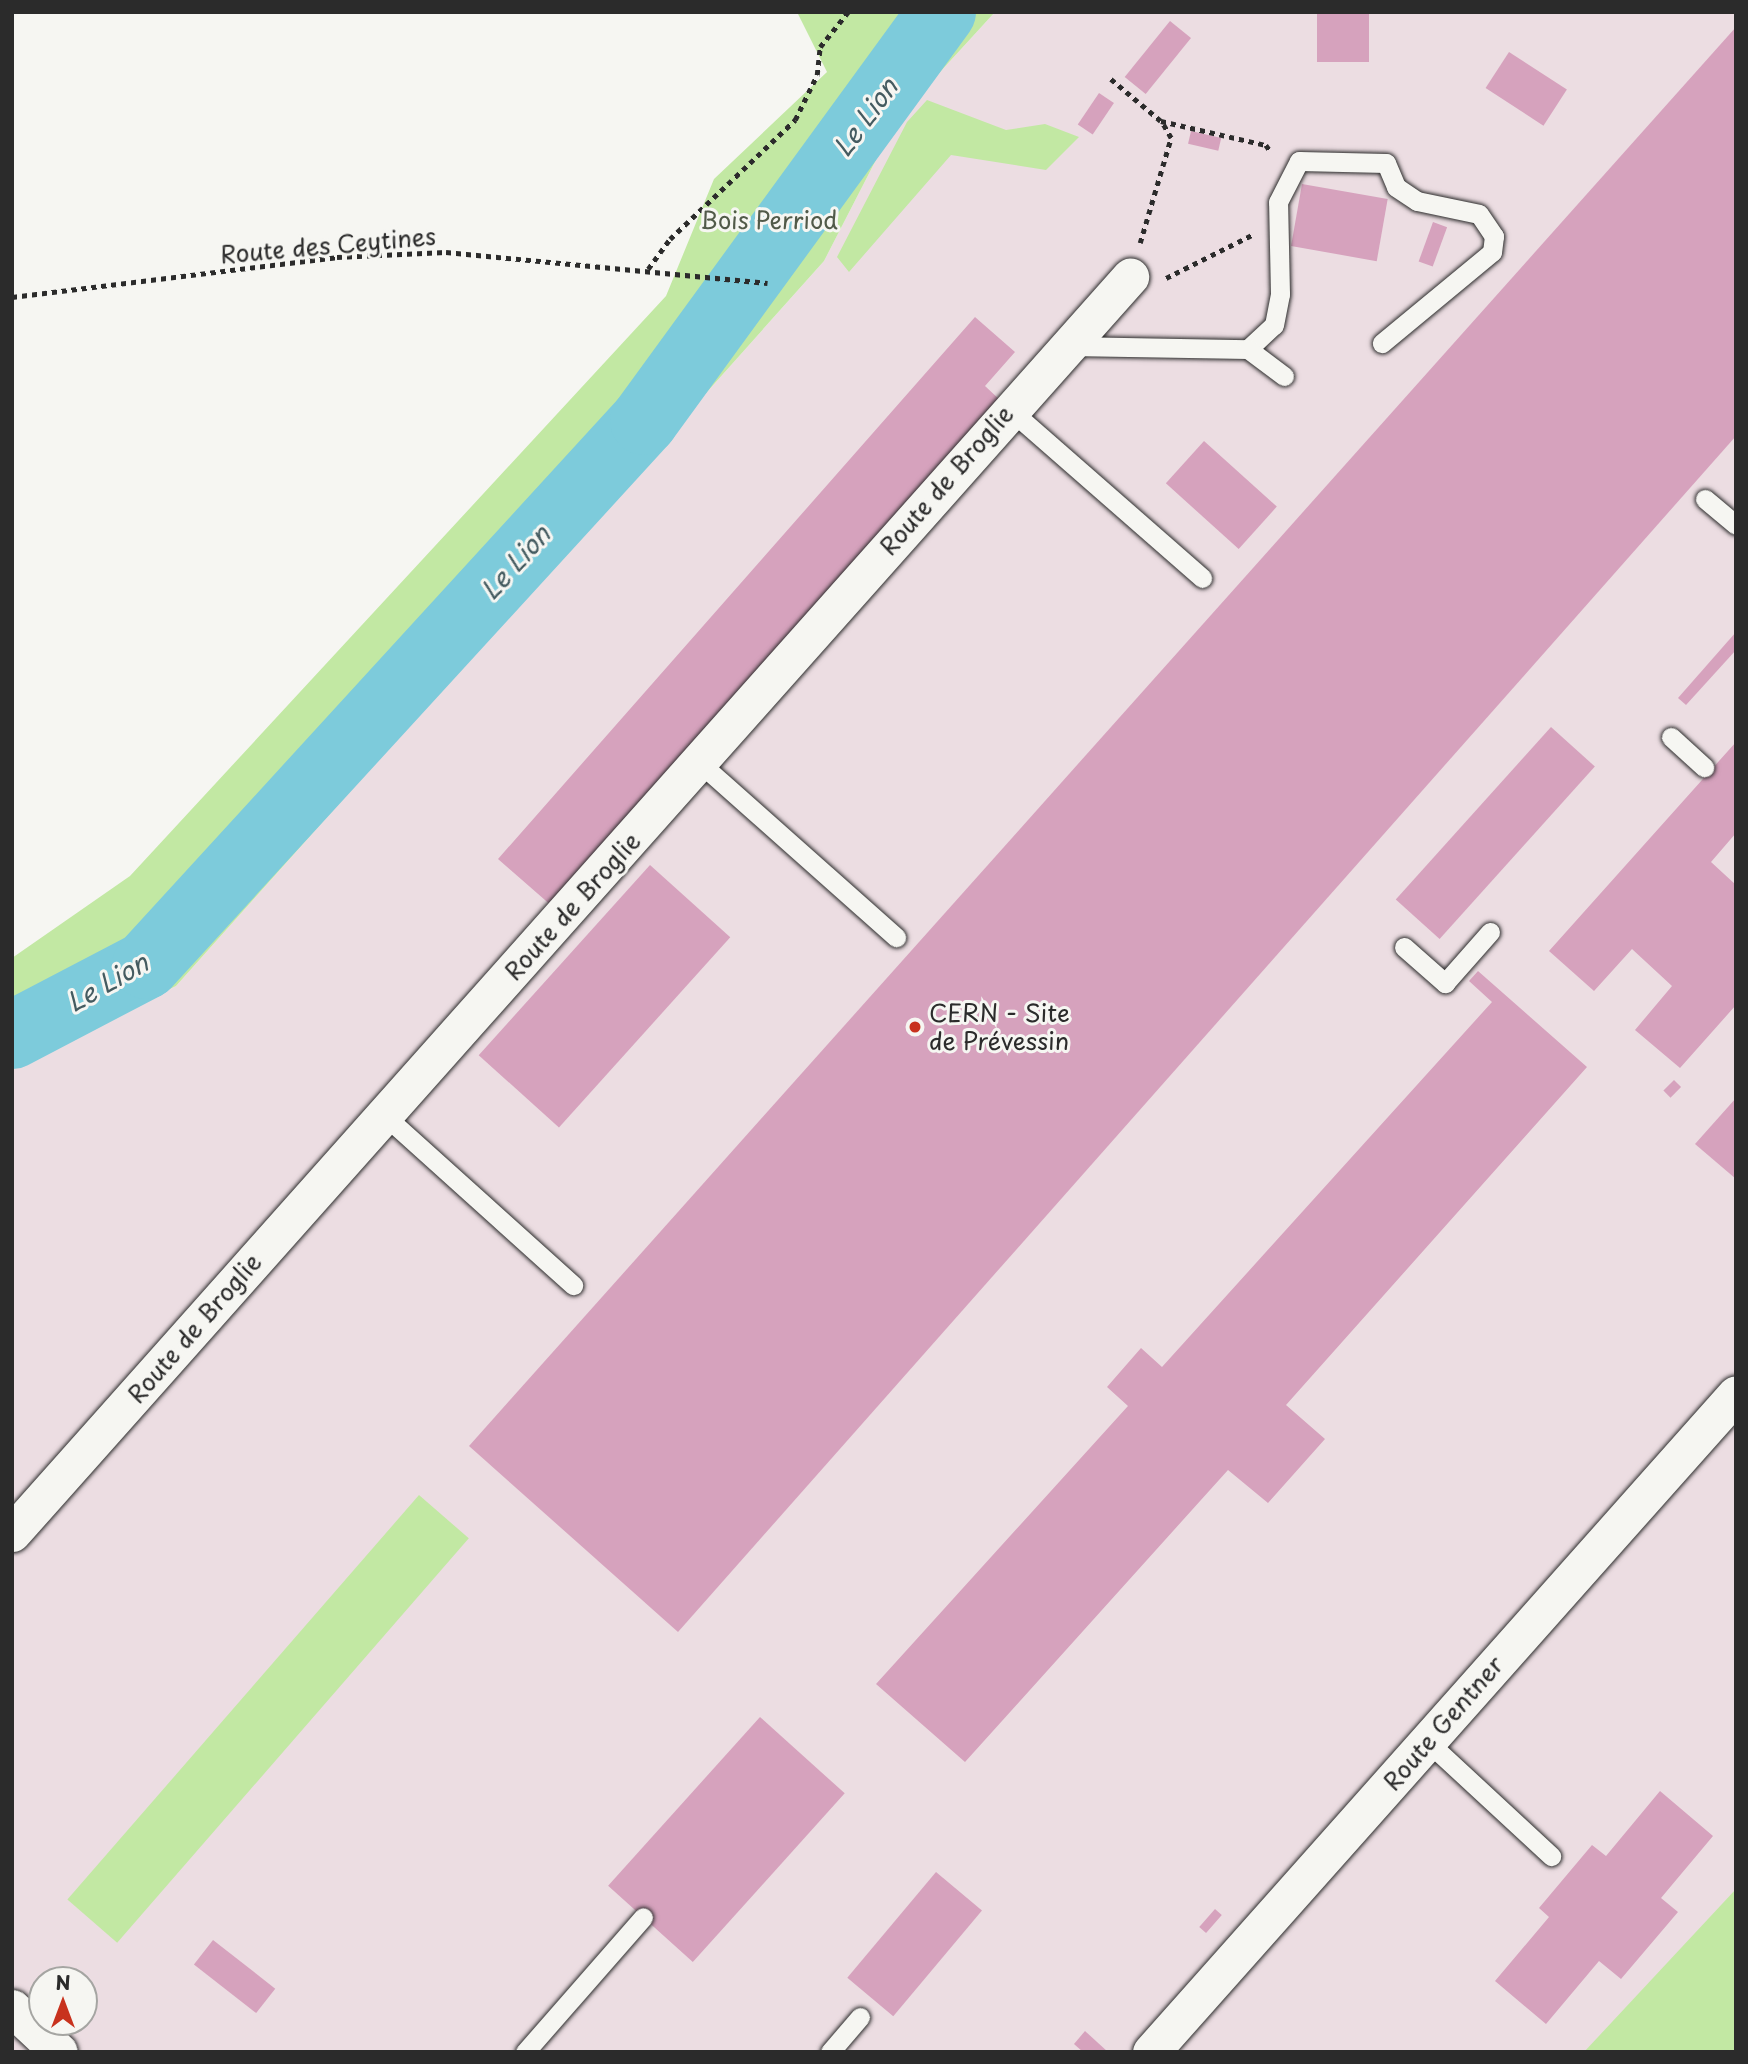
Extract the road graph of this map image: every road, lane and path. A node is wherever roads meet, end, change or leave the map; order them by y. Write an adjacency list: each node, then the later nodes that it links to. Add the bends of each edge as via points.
1 (848, 12): 6 (path, via 820,47 817,75 795,120 670,239)
2 (1111, 79): 3 (path)
3 (1161, 121): 4 (path, via 1266,145); 7 (path, via 1171,138)
4 (1287, 176): 5 (lane); 10 (lane, via 1299,161 1387,163 1396,187 1417,201 1479,214 1494,236 1492,253)
5 (1278, 222): 7 (path, via 1161,281); 12 (lane, via 1280,294 1274,325)
6 (648, 269): 8 (path, Route des Ceytines); 9 (path, Route des Ceytines, via 446,252 337,257)
7 (1130, 277): 11 (street, Route de Broglie)
8 (768, 283)
9 (12, 297)
10 (1382, 343)
11 (1066, 346): 12 (lane); 14 (street, Route de Broglie)
12 (1248, 349): 13 (lane)
13 (1284, 376)
14 (1008, 408): 17 (lane); 19 (street, Route de Broglie)
15 (1705, 499): 16 (lane)
16 (1736, 525)
17 (1202, 578)
18 (1671, 737): 20 (lane)
19 (701, 764): 22 (lane); 24 (street, Route de Broglie)
20 (1704, 767)
21 (1490, 932): 23 (lane, via 1445,983)
22 (896, 937)
23 (1404, 947)
24 (383, 1114): 25 (lane); 27 (street, Route de Broglie)
25 (573, 1285)
26 (1736, 1394): 28 (street, Route Gentner, via 1584,1558)
27 (12, 1533)
28 (1428, 1742): 29 (lane); 36 (street, Route Gentner)
29 (1551, 1856)
30 (643, 1917): 34 (lane)
31 (12, 2008): 33 (street)
32 (860, 2017): 35 (lane)
33 (59, 2052)
34 (524, 2052)
35 (830, 2052)
36 (1151, 2052)

